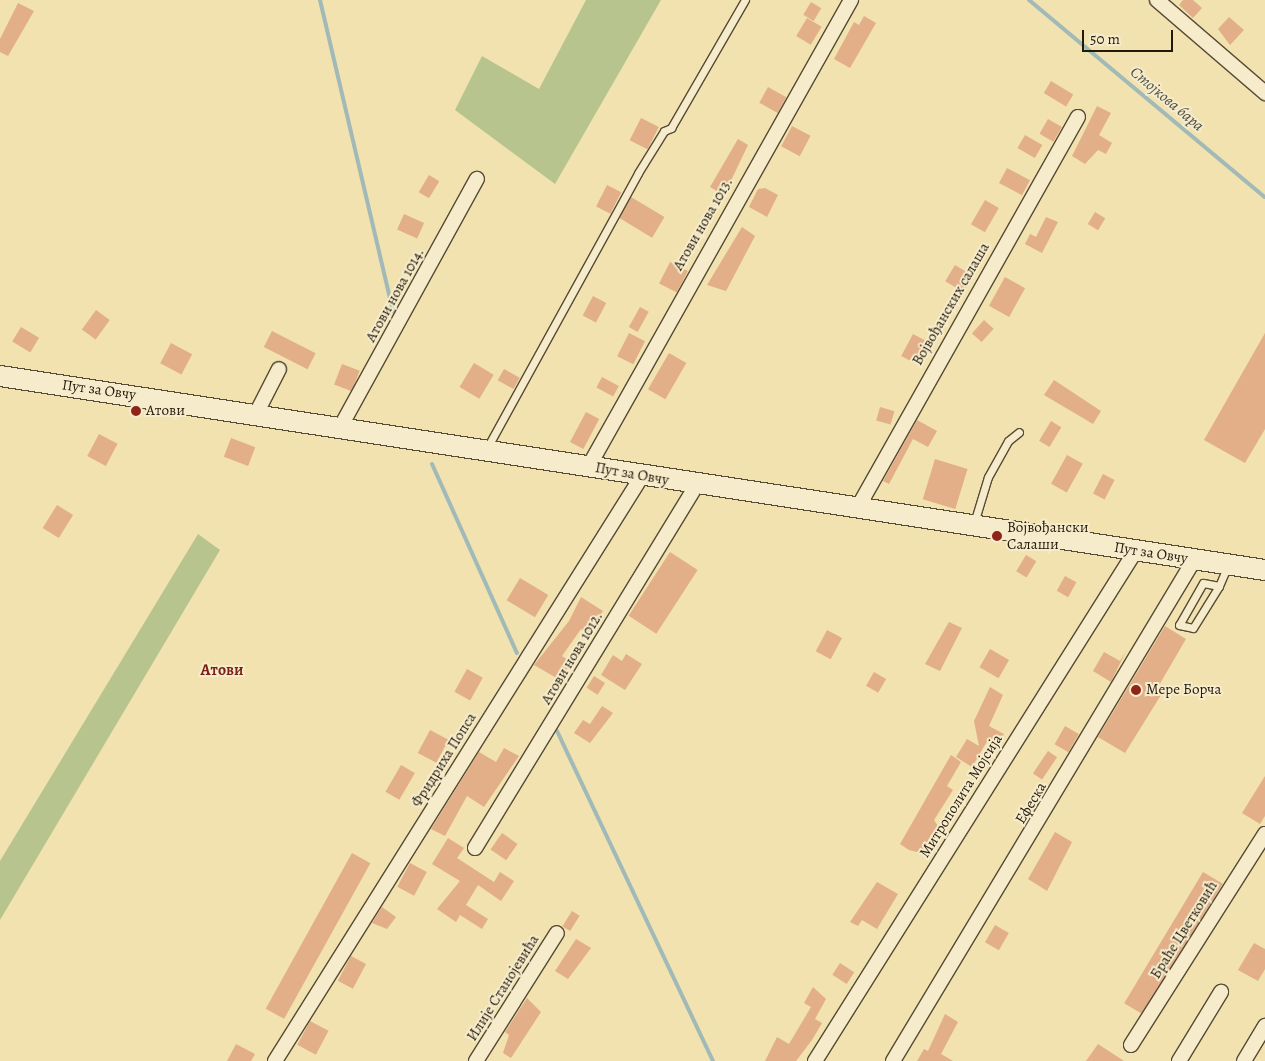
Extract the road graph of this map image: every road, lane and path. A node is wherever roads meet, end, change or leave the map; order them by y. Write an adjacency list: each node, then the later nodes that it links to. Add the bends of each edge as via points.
1 (746, 0): 12 (lane, via 671,128 664,131 638,173)
2 (851, 0): 13 (street, Атови нова 1013.)
3 (1157, 0): 4 (street)
4 (1265, 93)
5 (1078, 117): 16 (street, Војвођанских салаша)
6 (477, 179): 10 (street, Атови нова 1014.)
7 (279, 369): 9 (street)
8 (0, 376): 9 (street, Пут за Овчу)
9 (257, 412): 10 (street, Пут за Овчу)
10 (341, 426): 12 (street, Пут за Овчу)
11 (1019, 432): 17 (lane, via 1008,441 988,476)
12 (485, 450): 13 (street, Пут за Овчу)
13 (589, 466): 14 (street, Пут за Овчу)
14 (642, 476): 15 (street, Пут за Овчу); 29 (street, Фридриха Попса)
15 (697, 485): 16 (street, Пут за Овчу); 24 (street, Атови нова 1012.)
16 (857, 509): 17 (street, Пут за Овчу)
17 (974, 526): 18 (street, Пут за Овчу)
18 (1136, 550): 19 (street, Пут за Овчу); 31 (street, Митрополита Мојсија)
19 (1194, 560): 20 (street, Пут за Овчу); 32 (street, Ефеска)
20 (1228, 565): 21 (street, Пут за Овчу); 22 (lane)
21 (1265, 570)
22 (1219, 586): 22 (lane, via 1194,628 1179,625 1203,583)
23 (1265, 834): 28 (street, Браће Цветковић)
24 (475, 848)
25 (557, 933): 30 (street, Илије Станојевића)
26 (1221, 992): 33 (street)
27 (1265, 1026): 34 (street)
28 (1132, 1044)
29 (275, 1061)
30 (476, 1061)
31 (815, 1061)
32 (893, 1061)
33 (1179, 1061)
34 (1244, 1061)

